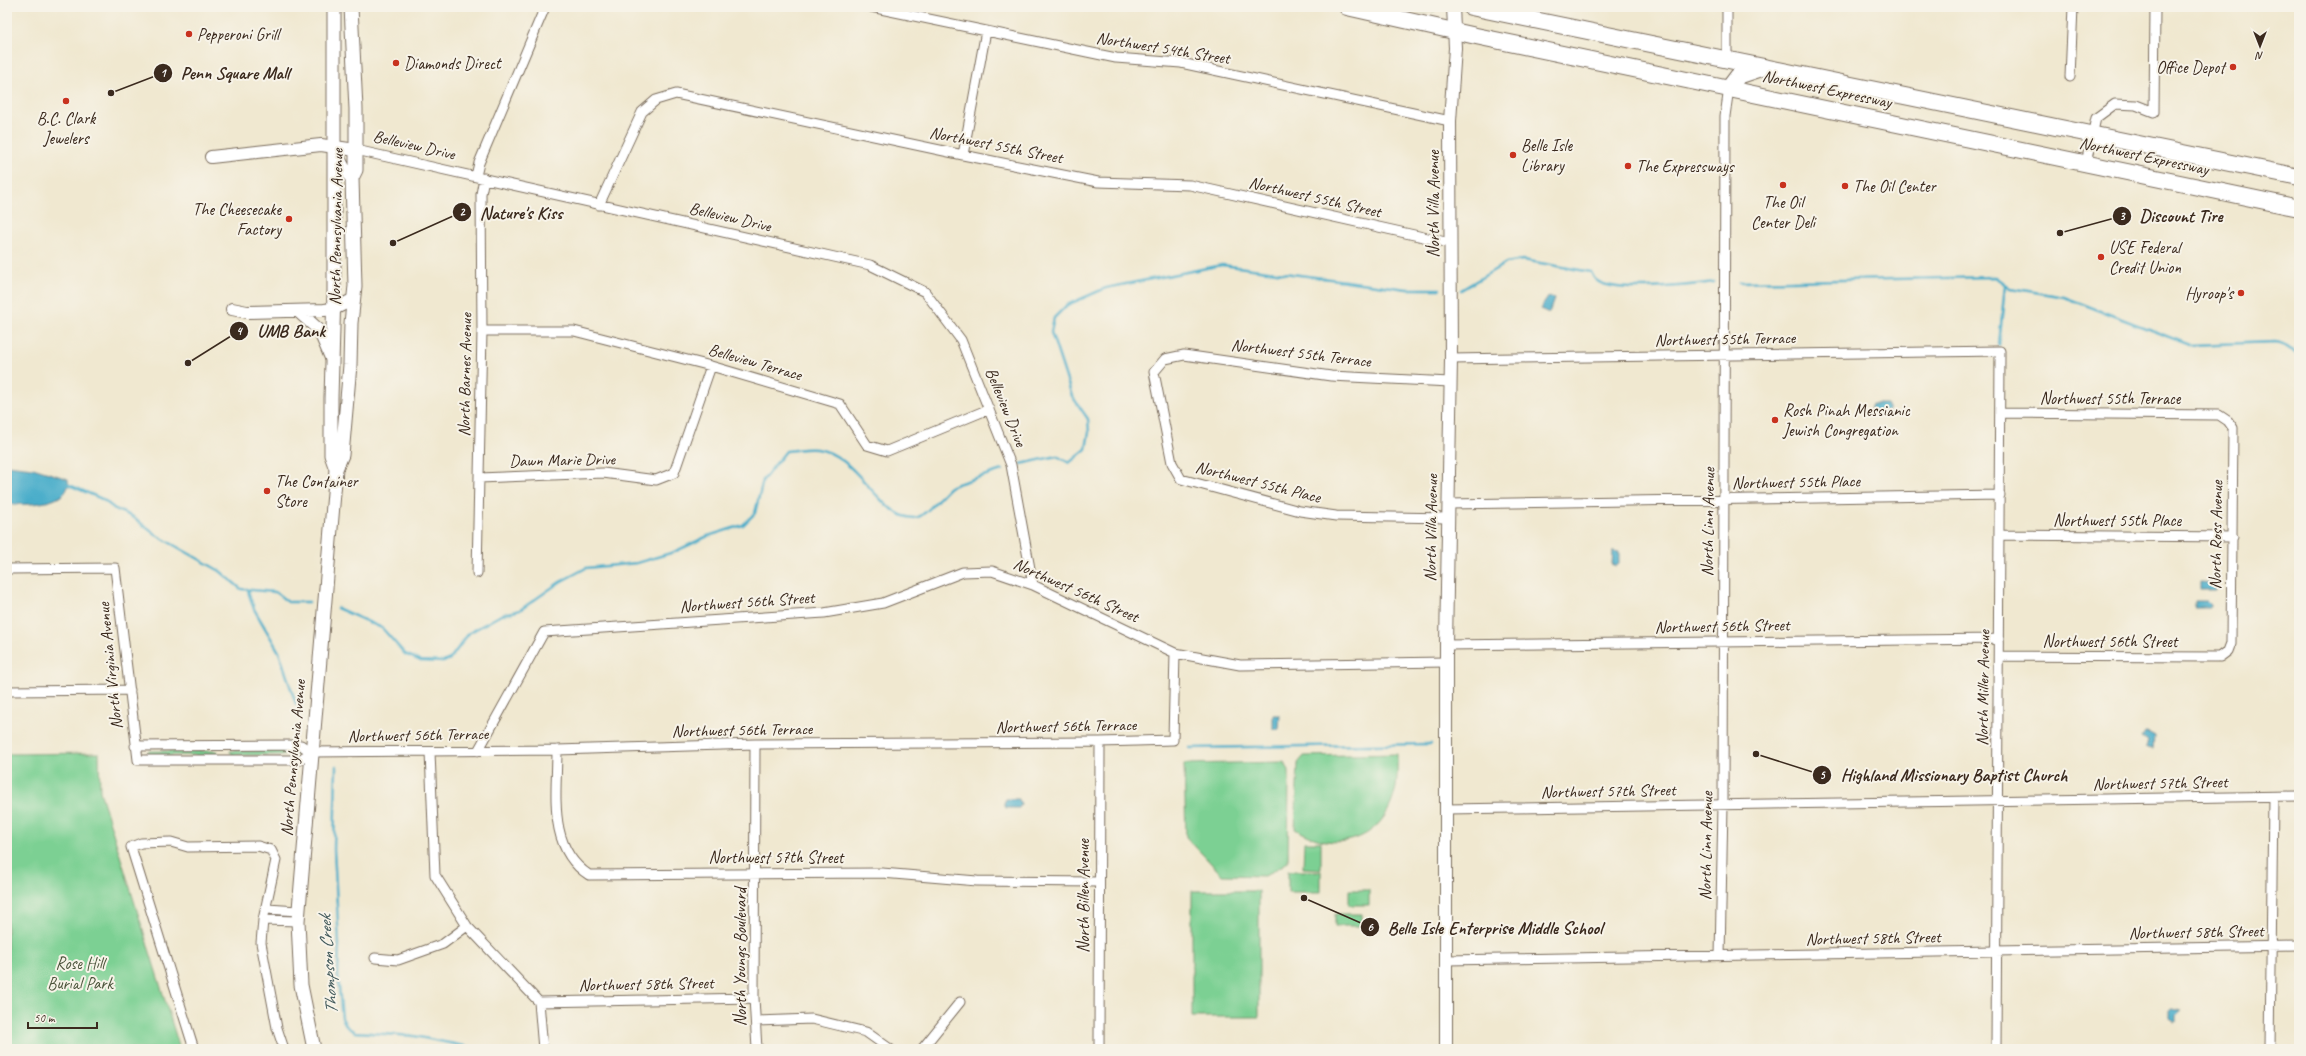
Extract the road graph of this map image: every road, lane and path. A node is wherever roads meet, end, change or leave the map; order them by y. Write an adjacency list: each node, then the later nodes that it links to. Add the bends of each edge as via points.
1 (334, 7): 19 (main road, North Pennsylvania Avenue)
2 (351, 7): 20 (main road, North Pennsylvania Avenue)
3 (545, 7): 24 (street, North Barnes Avenue, via 479,163)
4 (871, 7): 12 (street, Northwest 54th Street)
5 (1347, 7): 11 (highway, Northwest Expressway)
6 (1453, 7): 11 (street, North Villa Avenue)
7 (1470, 7): 13 (highway, Northwest Expressway)
8 (1727, 7): 13 (street)
9 (2073, 7): 15 (street)
10 (2155, 7): 18 (street, via 2154,112 2136,105 2115,104 2096,118)
11 (1454, 30): 16 (highway, Northwest Expressway); 17 (street, North Villa Avenue, via 1455,65)
12 (986, 31): 17 (street, Northwest 54th Street, via 1116,58 1181,63); 21 (street)
13 (1727, 58): 14 (highway, Northwest Expressway)
14 (1766, 66): 16 (highway, via 1738,76); 18 (highway, Northwest Expressway)
15 (2070, 76)
16 (1729, 88): 23 (highway, Northwest Expressway); 36 (street, North Linn Avenue, via 1726,116)
17 (1450, 121): 29 (street, North Villa Avenue)
18 (2093, 135): 23 (street); 25 (highway, Northwest Expressway)
19 (333, 147): 20 (street, Belleview Drive); 22 (street, Belleview Drive, via 321,145); 26 (main road, via 345,171); 32 (main road, North Pennsylvania Avenue)
20 (356, 150): 24 (street, Belleview Drive); 26 (main road, North Pennsylvania Avenue, via 356,170)
21 (963, 155): 27 (street, Northwest 55th Street, via 676,94 656,100 642,112); 29 (street, Northwest 55th Street, via 1098,182 1190,185)
22 (211, 157)
23 (2086, 163): 28 (highway, Northwest Expressway)
24 (480, 177): 27 (street, Belleview Drive); 34 (street, North Barnes Avenue)
25 (2299, 177)
26 (352, 178): 30 (main road, North Pennsylvania Avenue, via 356,271)
27 (599, 205): 41 (street, Belleview Drive, via 870,266 925,292 961,340)
28 (2299, 208)
29 (1450, 243): 38 (street, North Villa Avenue)
30 (354, 299): 32 (street); 44 (main road, North Pennsylvania Avenue, via 342,456)
31 (232, 309): 33 (street, via 248,312)
32 (334, 309): 33 (street); 37 (main road, North Pennsylvania Avenue, via 334,348)
33 (299, 312): 37 (street, via 319,330)
34 (482, 331): 39 (street, Belleview Terrace, via 574,331); 45 (street, North Barnes Avenue)
35 (2000, 351): 36 (street, Northwest 55th Terrace); 42 (street, North Miller Avenue)
36 (1726, 355): 38 (street, Northwest 55th Terrace); 48 (street, North Linn Avenue)
37 (331, 358): 44 (main road, North Pennsylvania Avenue, via 331,455)
38 (1451, 359): 40 (street, North Villa Avenue)
39 (711, 366): 41 (street, Belleview Terrace, via 840,404 867,445 887,451); 45 (street, Dawn Marie Drive, via 674,472 656,480 602,472)
40 (1450, 382): 46 (street, Northwest 55th Terrace, via 1331,376 1184,355 1165,359 1154,372 1172,463); 49 (street, North Villa Avenue)
41 (989, 409): 55 (street, Belleview Drive, via 1011,465)
42 (2001, 413): 43 (street, Northwest 55th Terrace); 47 (street, North Miller Avenue)
43 (2219, 415): 52 (street, North Ross Avenue, via 2233,428)
44 (336, 469): 71 (main road, North Pennsylvania Avenue)
45 (480, 478): 54 (street, North Barnes Avenue)
46 (1181, 479): 50 (street, Northwest 55th Place, via 1300,511 1336,516)
47 (2000, 495): 48 (street, Northwest 55th Place); 51 (street, North Miller Avenue)
48 (1724, 500): 49 (street, Northwest 55th Place); 57 (street, North Linn Avenue)
49 (1448, 504): 50 (street, North Villa Avenue)
50 (1448, 518): 58 (street, North Villa Avenue)
51 (2000, 535): 52 (street, Northwest 55th Place); 56 (street, North Miller Avenue)
52 (2233, 537): 61 (street, North Ross Avenue, via 2231,643 2228,651)
53 (7, 570): 63 (street, North Virginia Avenue, via 115,568)
54 (478, 573)
55 (1033, 585): 59 (street, Northwest 56th Street); 70 (street, Northwest 56th Street, via 992,571 963,572 883,603 824,613 544,632)
56 (1999, 639): 57 (street, Northwest 56th Street); 60 (street, North Miller Avenue)
57 (1722, 642): 58 (street, Northwest 56th Street); 78 (street, North Linn Avenue)
58 (1446, 645): 62 (street, North Villa Avenue)
59 (1175, 653): 62 (street, Northwest 56th Street, via 1240,665); 65 (street, Northwest 56th Terrace, via 1173,740)
60 (1999, 656): 61 (street, Northwest 56th Street); 77 (street, North Miller Avenue)
61 (2220, 657)
62 (1446, 662): 79 (street, North Villa Avenue)
63 (130, 690): 64 (street); 67 (street, North Virginia Avenue)
64 (7, 692)
65 (1100, 742): 66 (street, Northwest 56th Terrace); 81 (street, North Billen Avenue)
66 (755, 744): 69 (street, Northwest 56th Terrace); 80 (street, North Youngs Boulevard)
67 (135, 746): 68 (street, Northwest 56th Terrace); 73 (street, North Virginia Avenue)
68 (225, 746): 71 (street, Northwest 56th Terrace, via 301,745); 74 (street)
69 (557, 750): 70 (street, Northwest 56th Terrace); 80 (street, Northwest 57th Street, via 557,824 560,836 578,868 589,875)
70 (478, 751): 72 (street, Northwest 56th Terrace)
71 (311, 752): 72 (street, Northwest 56th Terrace); 74 (street, Northwest 56th Terrace, via 300,760); 83 (main road, North Pennsylvania Avenue)
72 (430, 752): 85 (street, via 435,875)
73 (138, 760): 74 (street, Northwest 56th Terrace)
74 (225, 760)
75 (2299, 796): 76 (street, Northwest 57th Street)
76 (2273, 797): 77 (street, Northwest 57th Street); 87 (street)
77 (1998, 802): 78 (street, Northwest 57th Street); 88 (street, North Miller Avenue)
78 (1723, 806): 79 (street, Northwest 57th Street); 89 (street, North Linn Avenue)
79 (1446, 809): 91 (street, North Villa Avenue)
80 (756, 873): 81 (street, Northwest 57th Street, via 882,873 977,881); 92 (street, North Youngs Boulevard)
81 (1099, 882): 103 (street, North Billen Avenue)
82 (267, 909): 83 (street); 84 (street); 96 (street, via 276,860 271,850 258,846 188,847 171,842 141,842 131,847)
83 (298, 916): 84 (street); 98 (main road, North Pennsylvania Avenue, via 301,985)
84 (263, 920): 97 (street, via 261,943 277,1028)
85 (467, 926): 90 (street, via 443,944 398,960); 93 (street)
86 (2299, 946): 87 (street, Northwest 58th Street)
87 (2271, 947): 88 (street, Northwest 58th Street); 106 (street)
88 (1997, 953): 89 (street, Northwest 58th Street); 105 (street, North Miller Avenue)
89 (1720, 956): 91 (street, Northwest 58th Street)
90 (375, 958)
91 (1447, 960): 104 (street, North Villa Avenue)
92 (754, 998): 93 (street, Northwest 58th Street); 95 (street, North Youngs Boulevard)
93 (538, 1002): 99 (street)
94 (960, 1002): 102 (street)
95 (756, 1020): 100 (street, North Youngs Boulevard); 101 (street, via 812,1020 866,1032)
96 (194, 1049)
97 (284, 1049)
98 (314, 1049)
99 (543, 1049)
100 (757, 1049)
101 (890, 1049)
102 (922, 1049)
103 (1099, 1049)
104 (1446, 1049)
105 (1996, 1049)
106 (2270, 1049)

